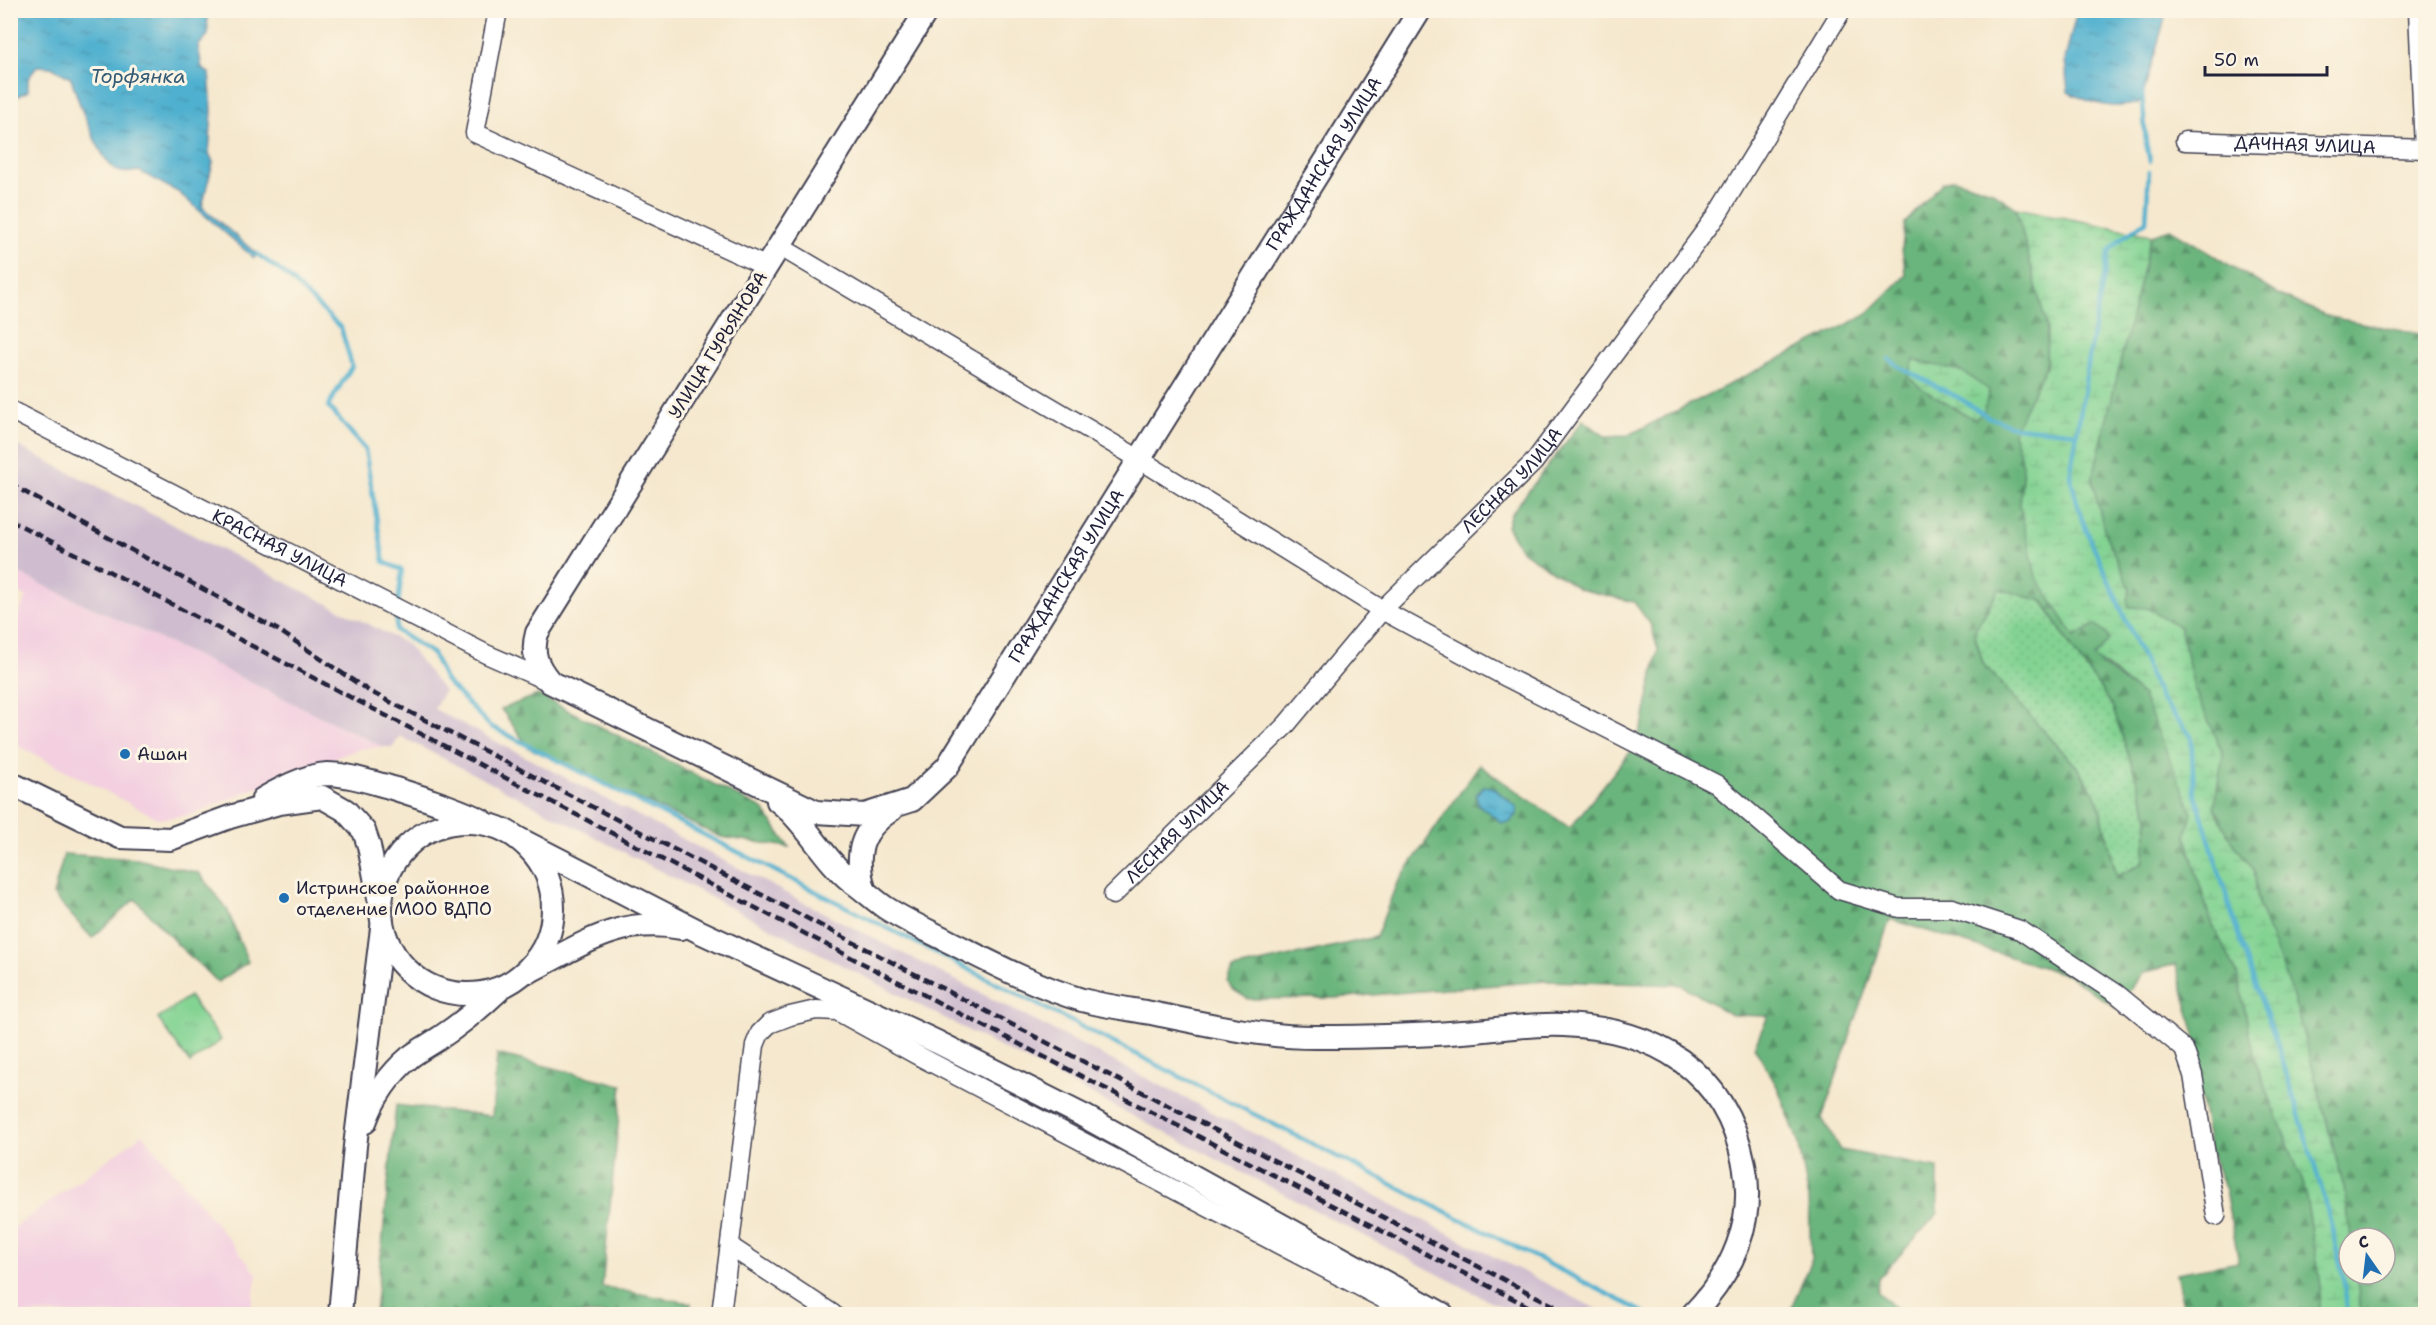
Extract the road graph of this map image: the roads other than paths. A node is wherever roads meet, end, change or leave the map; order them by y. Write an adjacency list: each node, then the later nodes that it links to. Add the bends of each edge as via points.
1 (498, 10): 9 (street, via 474,132)
2 (927, 10): 8 (street, УЛИЦА ГУРЬЯНОВА)
3 (1420, 10): 11 (street, ГРАЖДАНСКАЯ УЛИЦА)
4 (1842, 10): 12 (street, ЛЕСНАЯ УЛИЦА, via 1716,215 1534,462)
5 (2418, 10): 7 (street)
6 (2185, 141): 7 (street, ДАЧНАЯ УЛИЦА)
7 (2425, 149)
8 (779, 246): 9 (street, УЛИЦА ГУРЬЯНОВА); 11 (street)
9 (767, 267): 13 (street, УЛИЦА ГУРЬЯНОВА, via 537,633 534,655)
10 (10, 410): 13 (street, КРАСНАЯ УЛИЦА, via 486,654)
11 (1139, 459): 12 (street); 16 (street, ГРАЖДАНСКАЯ УЛИЦА, via 947,767 912,800)
12 (1382, 610): 21 (street, ЛЕСНАЯ УЛИЦА, via 1286,725); 28 (street, via 1716,784 1839,890 1899,908 1952,908 2020,930 2117,994 2184,1049 2193,1075)
13 (550, 682): 14 (street, ГРАЖДАНСКАЯ УЛИЦА)
14 (753, 782): 16 (street, ГРАЖДАНСКАЯ УЛИЦА, via 816,812 865,815); 20 (street, via 783,805 840,870)
15 (10, 783): 17 (street, via 120,837 170,839)
16 (904, 802): 20 (street, via 867,831 859,860)
17 (230, 817): 18 (street, via 279,789 326,774 418,796 456,808); 22 (street, via 279,803 322,797 335,802 363,831)
18 (492, 826): 19 (street); 22 (street, via 447,824 420,836 390,869)
19 (519, 839): 24 (street); 25 (street, via 540,861 554,904 550,934)
20 (864, 888): 35 (street, via 906,920 996,967 1083,1000 1167,1017 1312,1037 1561,1024 1618,1031 1656,1044 1689,1067 1710,1088 1727,1113 1742,1150 1747,1190 1743,1230 1719,1285)
21 (1113, 895)
22 (381, 903): 23 (street)
23 (382, 928): 26 (street, via 399,962 428,986 456,994); 27 (street)
24 (698, 931): 25 (street, via 653,924 620,928); 34 (street, via 937,1042 1082,1115)
25 (525, 974): 26 (street)
26 (501, 988): 27 (street, via 394,1072 367,1114)
27 (356, 1146): 30 (street)
28 (2216, 1216)
29 (730, 1247): 31 (street); 32 (street); 33 (street, via 755,1045 760,1033 769,1024 790,1016 816,1010 837,1011)
30 (340, 1314)
31 (721, 1314)
32 (833, 1314)
33 (1412, 1314)
34 (1442, 1314)
35 (1694, 1314)

